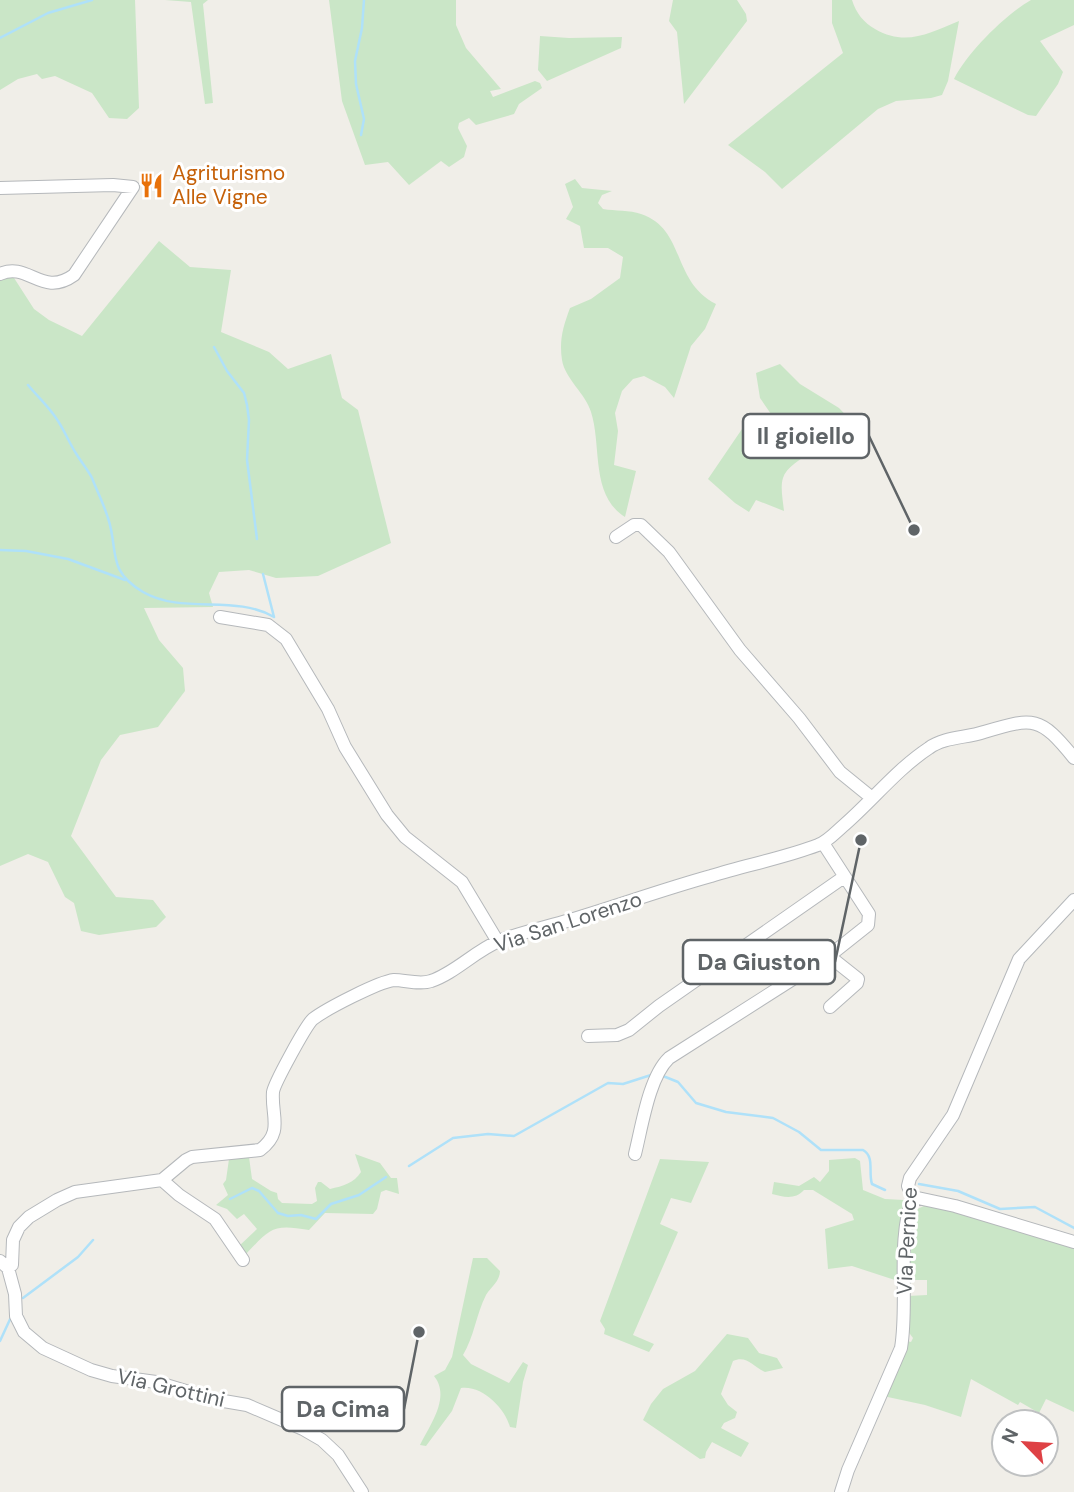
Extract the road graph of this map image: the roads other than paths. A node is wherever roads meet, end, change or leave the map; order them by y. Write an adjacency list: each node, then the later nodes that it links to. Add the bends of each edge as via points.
1 (0, 188): 2 (street, via 133,187 66,281 45,284 18,271)
2 (0, 274)
3 (616, 537): 6 (street, via 641,525 669,552 740,650 840,772)
4 (220, 617): 10 (street, via 268,625 286,639 387,815 404,837 462,882)
5 (1074, 758): 6 (street, Via San Lorenzo, via 1045,727 1018,722 939,742)
6 (872, 798): 7 (street, Via San Lorenzo)
7 (823, 843): 8 (street); 10 (street, Via San Lorenzo)
8 (844, 877): 11 (street, via 870,920); 13 (street, via 629,1030)
9 (1074, 900): 16 (street, Via Pernice, via 1019,959 953,1115 910,1178)
10 (498, 942): 15 (street, Via San Lorenzo, via 430,982 380,984 313,1020 276,1080 276,1125 267,1145 249,1152 192,1157)
11 (829, 956): 12 (street, via 858,979); 14 (street, via 661,1066)
12 (830, 1007)
13 (588, 1037)
14 (635, 1154)
15 (162, 1180): 18 (street, via 215,1219); 19 (street, Via San Lorenzo, via 75,1192 57,1200 19,1227 13,1240 12,1265)
16 (911, 1195): 17 (street); 21 (street, Via Pernice, via 901,1349)
17 (1074, 1242)
18 (243, 1259)
19 (4, 1265): 20 (street, Via Grottini, via 15,1294 16,1316 24,1332 43,1348 91,1370 247,1405 303,1429 338,1455)
20 (362, 1492)
21 (841, 1492)

